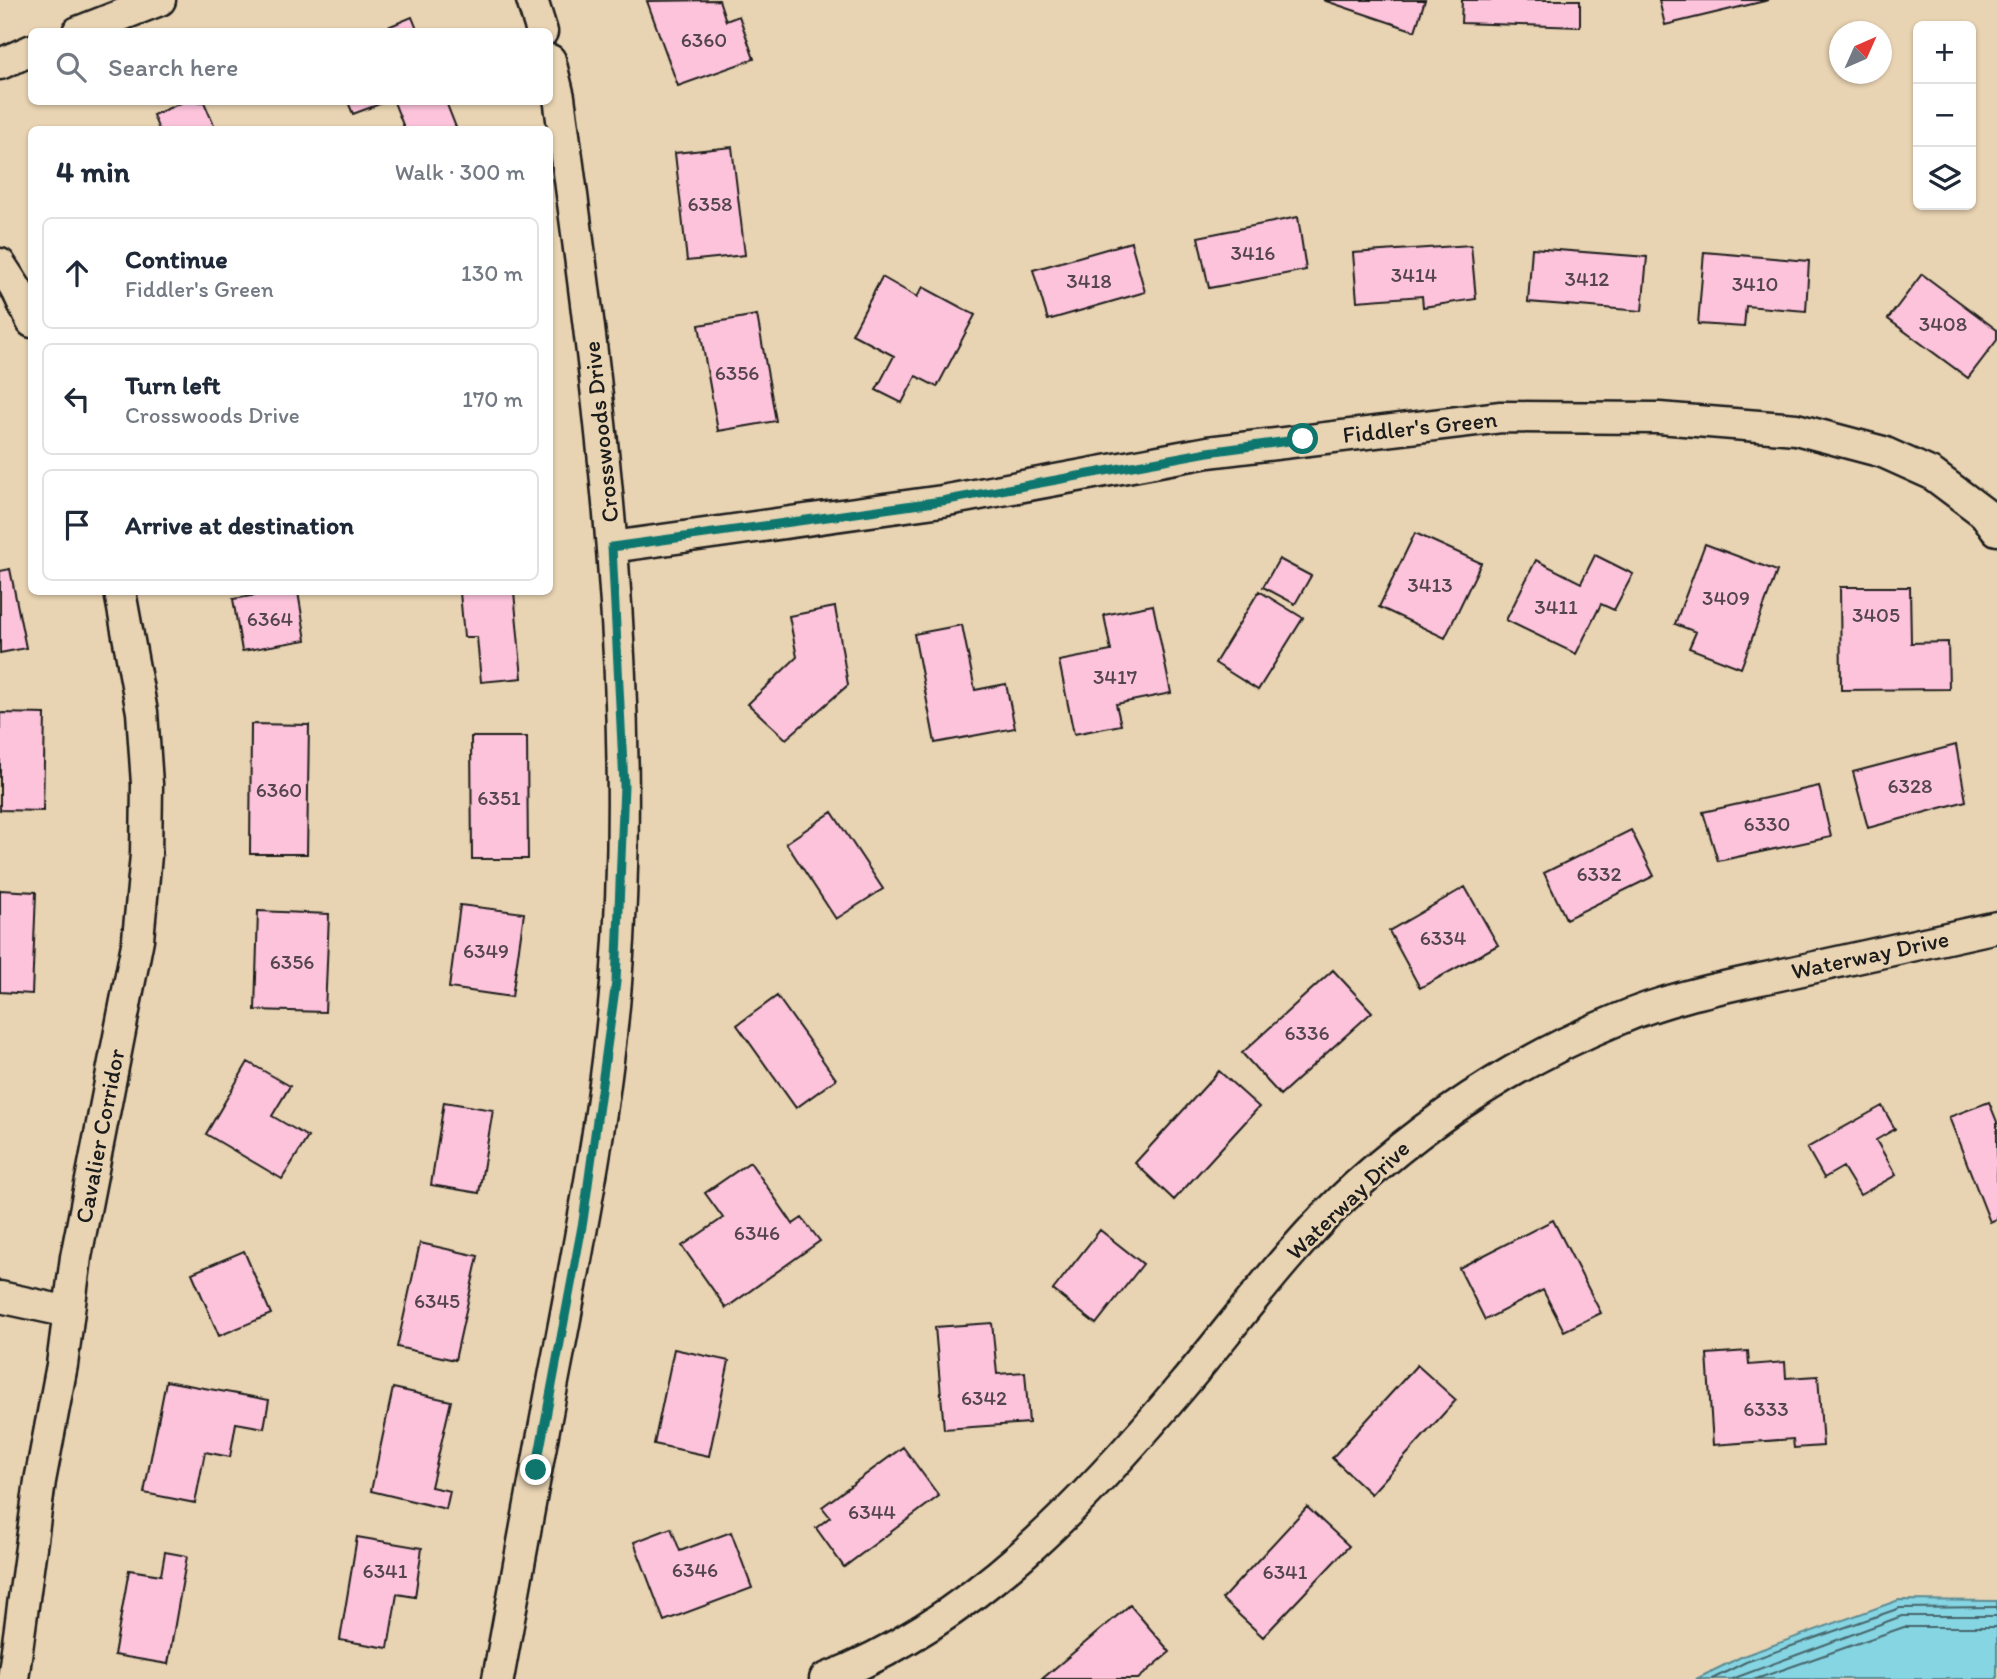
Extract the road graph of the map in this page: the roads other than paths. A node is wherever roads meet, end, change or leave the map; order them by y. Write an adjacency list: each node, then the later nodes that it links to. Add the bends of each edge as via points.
1 (160, 0): 3 (street)
2 (532, 0): 4 (street)
3 (88, 28)
4 (541, 28)
5 (28, 52): 6 (street)
6 (0, 64)
7 (553, 72): 11 (street, Crosswoods Drive, via 600,405)
8 (0, 264): 9 (street)
9 (28, 313)
10 (1997, 530): 11 (street, Fiddler's Green, via 1984,513 1932,474 1883,452 1796,429 1659,418 1501,417 1208,452 942,501)
11 (612, 547): 17 (street, Crosswoods Drive, via 624,785 615,994 583,1221)
12 (121, 595): 15 (street, Cavalier Corridor, via 142,712 146,855 138,939)
13 (1997, 927): 18 (street, Waterway Drive, via 1687,995 1609,1023 1539,1055 1489,1085 1415,1136 1303,1239 1181,1388 1085,1493 1006,1569 910,1640)
14 (0, 1297): 15 (street)
15 (69, 1312): 16 (street, Cavalier Corridor)
16 (13, 1679)
17 (498, 1679)
18 (825, 1679)

